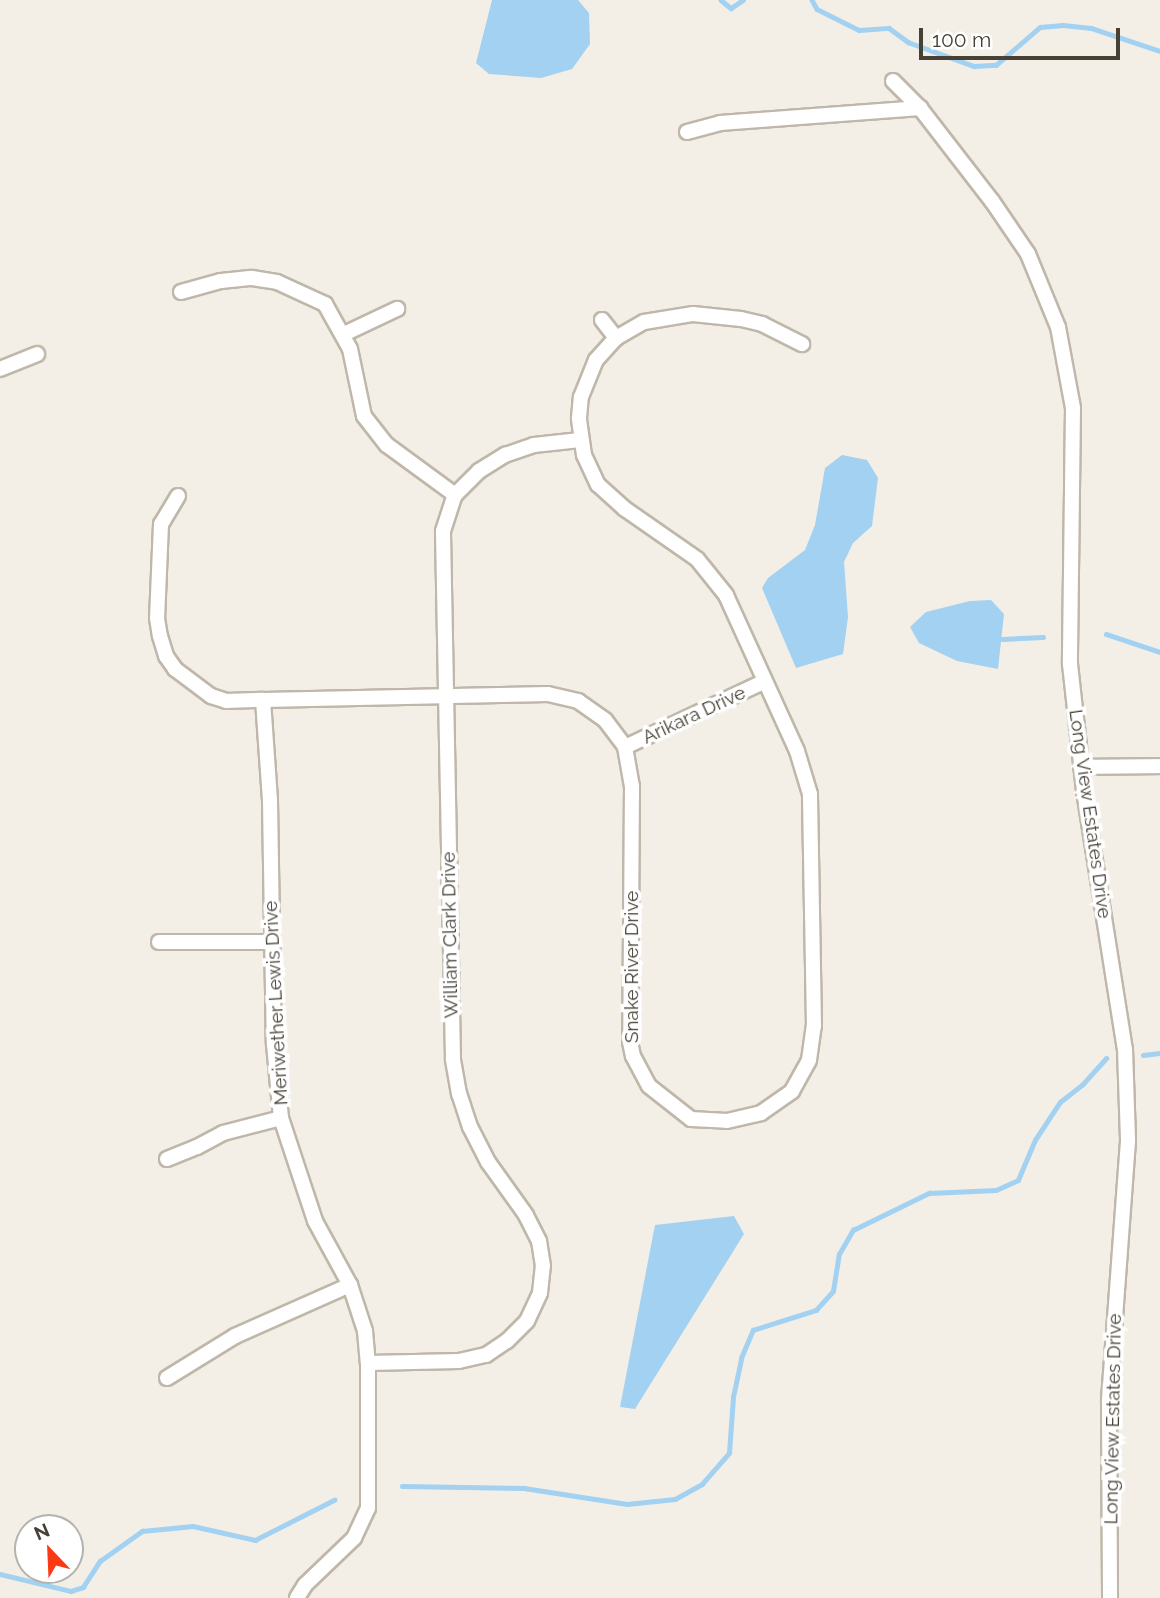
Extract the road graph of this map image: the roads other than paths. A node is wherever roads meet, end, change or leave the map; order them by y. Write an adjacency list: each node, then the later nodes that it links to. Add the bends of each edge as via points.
1 (893, 82): 2 (street, Long View Estates Drive)
2 (920, 108): 3 (street, via 720,123); 20 (street, Long View Estates Drive, via 1022,244 1058,327 1073,408 1070,664)
3 (687, 132)
4 (181, 292): 7 (street, via 221,281 252,278 277,282 325,304)
5 (397, 309): 7 (street)
6 (602, 320): 8 (street)
7 (344, 334): 13 (street, via 364,416 387,445)
8 (616, 338): 9 (street, Snake River Drive, via 644,322 693,314 752,321); 12 (street, Snake River Drive, via 587,378)
9 (802, 344)
10 (37, 354): 11 (street)
11 (0, 369)
12 (580, 440): 13 (street, William Clark Drive, via 534,445 505,455 479,471); 15 (street, Snake River Drive, via 598,485 712,576 726,596)
13 (455, 495): 16 (street, William Clark Drive, via 443,531)
14 (178, 496): 17 (street, Snake River Drive, via 161,524 157,618 166,656 191,683 211,696 226,701)
15 (763, 682): 18 (street, Arikara Drive); 18 (street, Snake River Drive, via 797,751 810,794 814,1026 809,1060 792,1091 761,1113 727,1121 691,1119 649,1086 632,1056 632,786)
16 (447, 694): 17 (street, Snake River Drive); 18 (street, Snake River Drive, via 564,696 605,720); 26 (street, William Clark Drive, via 453,1059 459,1094 476,1139 539,1241 543,1266 540,1293 527,1321 486,1355 459,1361)
17 (262, 700): 22 (street, Meriwether Lewis Drive, via 271,801)
18 (625, 747)
19 (1160, 766): 20 (street)
20 (1081, 767): 29 (street, Long View Estates Drive, via 1125,1049 1128,1141 1109,1401)
21 (159, 942): 22 (street)
22 (271, 942): 23 (street, Meriwether Lewis Drive, via 274,1057)
23 (281, 1118): 24 (street, via 223,1133); 25 (street, Meriwether Lewis Drive, via 315,1221)
24 (167, 1159)
25 (350, 1285): 26 (street, Meriwether Lewis Drive, via 365,1331); 27 (street, via 235,1336)
26 (368, 1363): 28 (street, Meriwether Lewis Drive, via 368,1508 354,1538)
27 (167, 1378)
28 (297, 1598)
29 (1110, 1598)

